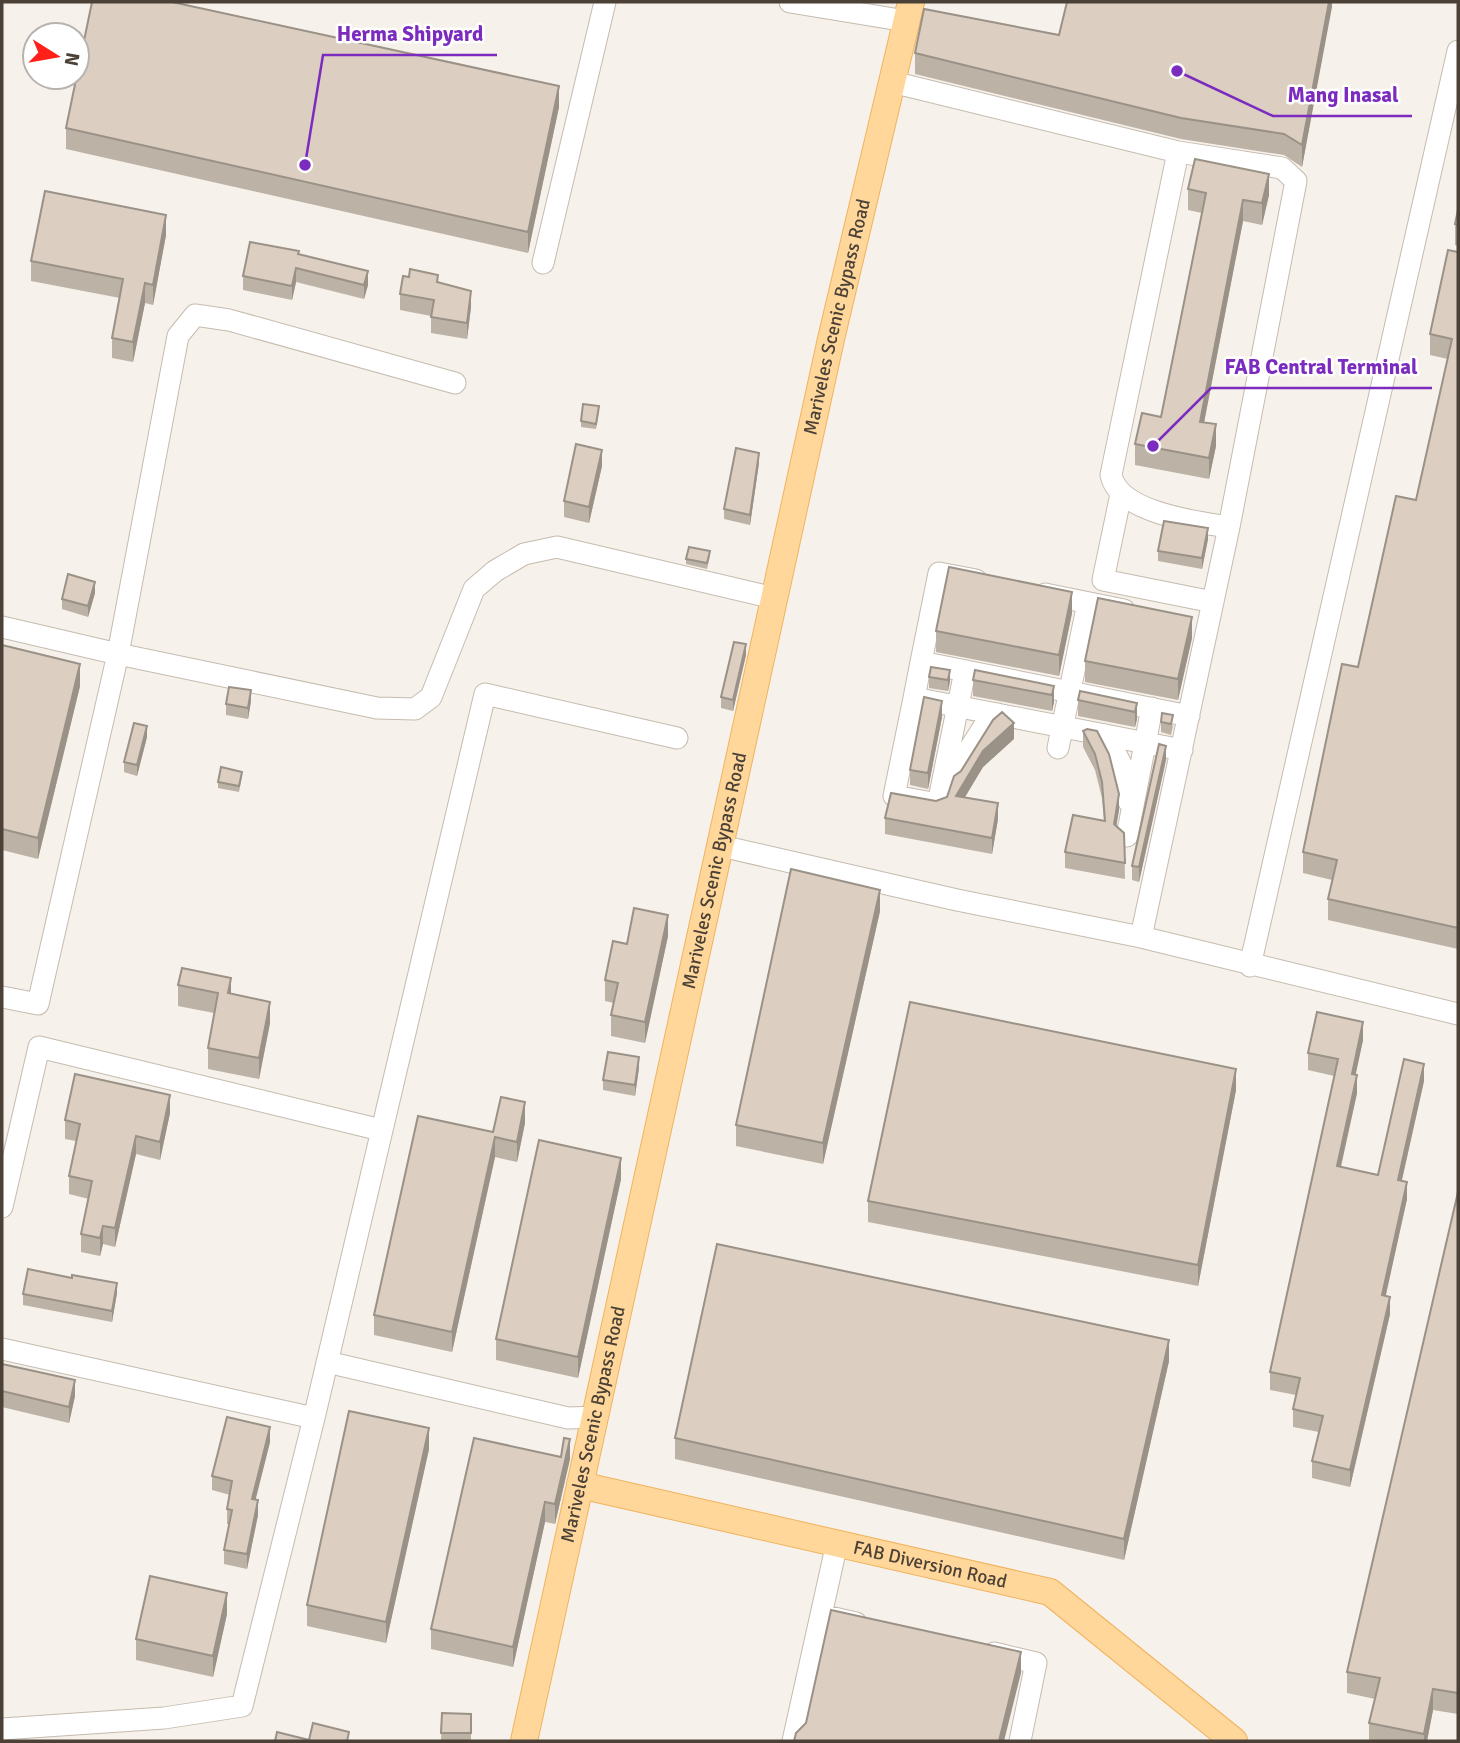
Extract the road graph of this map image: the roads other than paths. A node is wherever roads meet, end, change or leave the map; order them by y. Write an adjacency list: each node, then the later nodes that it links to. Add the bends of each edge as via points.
1 (605, 2): 7 (lane)
2 (790, 2): 3 (lane)
3 (909, 11): 5 (main road, Mariveles Scenic Bypass Road)
4 (1458, 51): 40 (lane)
5 (892, 82): 6 (lane); 13 (main road, Mariveles Scenic Bypass Road)
6 (1178, 152): 9 (lane, via 1113,458 1113,487); 10 (lane, via 1282,168 1296,181)
7 (543, 262)
8 (455, 383): 20 (lane, via 229,320 195,315 178,336)
9 (1121, 494): 10 (lane, via 1158,511); 14 (lane, via 1103,580)
10 (1229, 527): 14 (lane)
11 (992, 583): 21 (lane, via 939,573)
12 (1019, 589): 15 (lane)
13 (774, 598): 20 (lane, via 557,547 524,554 474,589 431,697 415,709 377,708); 38 (main road, Mariveles Scenic Bypass Road)
14 (1213, 602): 19 (lane)
15 (1088, 603): 16 (lane); 23 (lane)
16 (1141, 613)
17 (1181, 621): 19 (lane)
18 (2, 627): 20 (lane)
19 (1208, 627): 28 (lane)
20 (118, 654): 41 (lane, via 37,1004)
21 (921, 662): 22 (lane); 24 (lane)
22 (965, 671): 23 (lane); 25 (lane)
23 (1068, 692): 26 (lane); 29 (lane)
24 (914, 698): 25 (lane); 35 (lane, via 894,796)
25 (958, 706): 27 (lane); 35 (lane)
26 (1152, 708): 28 (lane); 32 (lane)
27 (998, 714): 29 (lane); 35 (lane, via 961,759)
28 (1189, 716): 34 (lane)
29 (1062, 727): 30 (lane); 33 (lane)
30 (1106, 735): 32 (lane); 36 (lane, via 1125,776)
31 (677, 737): 43 (lane, via 485,694)
32 (1145, 743): 34 (lane); 36 (lane)
33 (1058, 748)
34 (1182, 750): 37 (lane)
35 (938, 804)
36 (1127, 836): 37 (lane)
37 (1162, 842): 39 (lane)
38 (721, 846): 39 (lane); 48 (main road, Mariveles Scenic Bypass Road)
39 (1141, 937): 40 (lane)
40 (1250, 966): 42 (lane)
41 (2, 997)
42 (1458, 1014)
43 (381, 1130): 44 (lane, via 39,1047); 46 (lane)
44 (2, 1207)
45 (2, 1349): 47 (lane)
46 (327, 1362): 47 (lane); 48 (lane, via 568,1418)
47 (314, 1418): 54 (lane, via 242,1706 164,1718)
48 (597, 1418): 49 (main road, Mariveles Scenic Bypass Road)
49 (580, 1485): 50 (main road, FAB Diversion Road); 55 (main road, Mariveles Scenic Bypass Road)
50 (837, 1543): 51 (lane); 58 (main road, FAB Diversion Road, via 1050,1592)
51 (821, 1615): 52 (lane); 56 (lane)
52 (875, 1627)
53 (969, 1648): 57 (lane, via 1036,1663)
54 (2, 1729)
55 (524, 1741)
56 (793, 1741)
57 (1020, 1741)
58 (1234, 1741)

